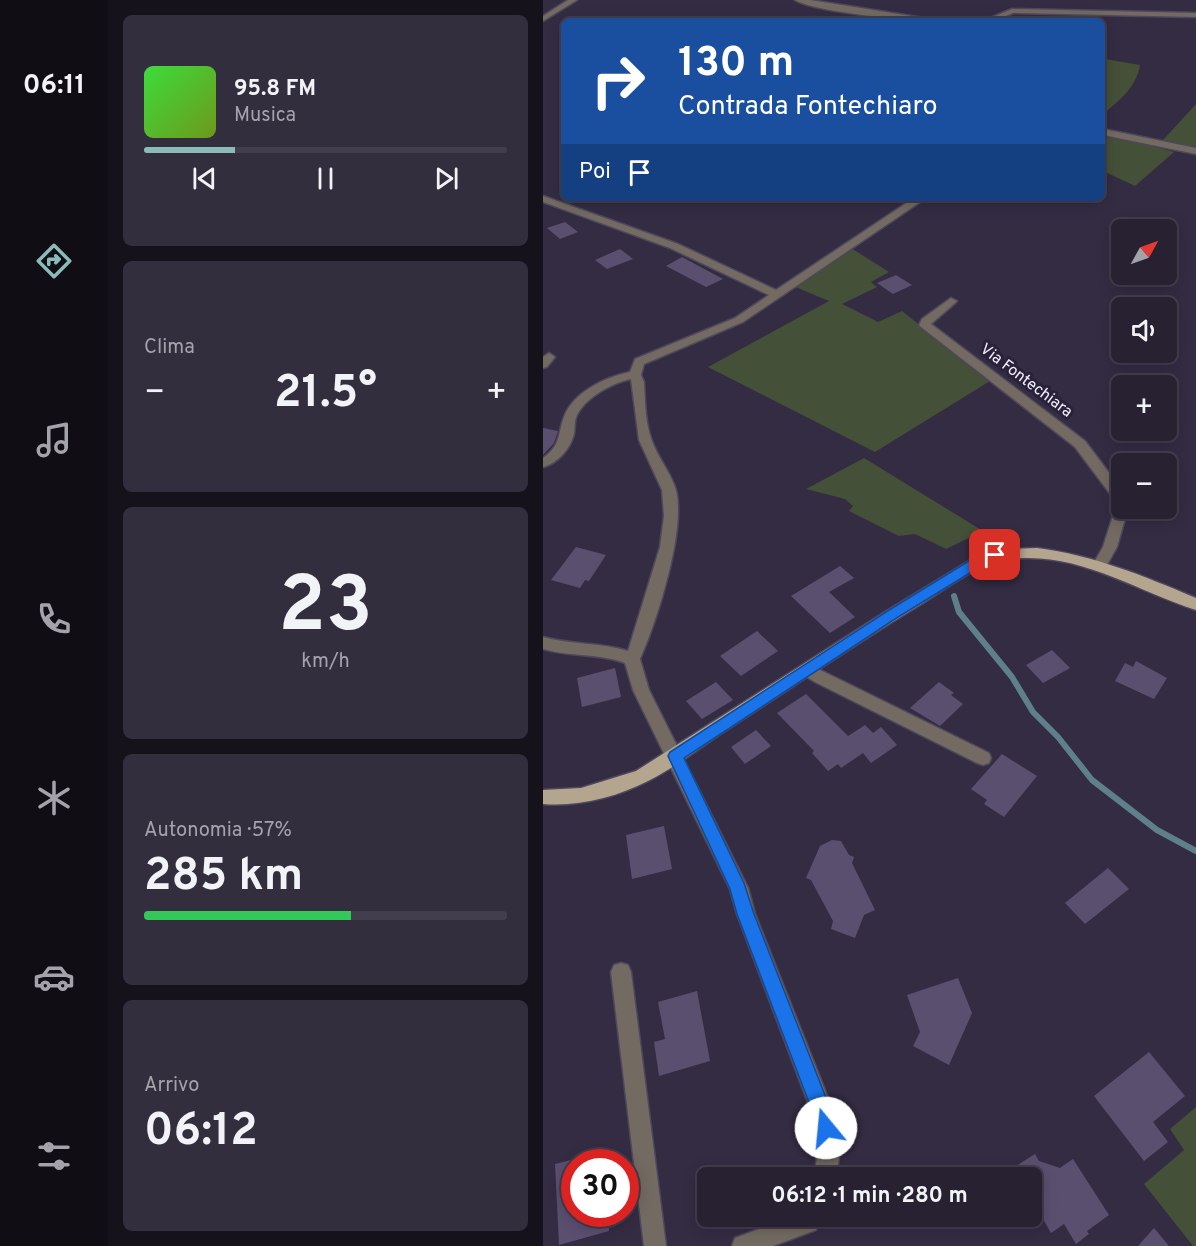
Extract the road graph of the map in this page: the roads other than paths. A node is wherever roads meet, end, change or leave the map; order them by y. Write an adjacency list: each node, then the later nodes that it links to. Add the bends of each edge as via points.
1 (573, 0): 8 (street)
2 (799, 0): 6 (street)
3 (1015, 0): 4 (street, via 1009,8)
4 (1012, 11): 5 (street); 7 (street)
5 (1196, 15)
6 (915, 18)
7 (996, 18)
8 (543, 19)
9 (1105, 132): 10 (street)
10 (1196, 151)
11 (543, 199): 13 (street, via 674,246)
12 (916, 201): 13 (street)
13 (776, 294): 15 (street, via 739,320 639,362)
14 (951, 301): 17 (street, Via Fontechiara, via 925,325 1080,444)
15 (635, 375): 16 (street, via 618,378 579,404 570,415 567,438 556,454); 22 (street, via 645,440 669,490 671,516 667,547)
16 (543, 463)
17 (1111, 485)
18 (1118, 519): 19 (street)
19 (1099, 567): 20 (main road); 23 (main road, via 1038,552 982,560)
20 (1196, 604)
21 (543, 643): 22 (street, via 607,650)
22 (632, 659): 24 (street, via 641,690)
23 (808, 670): 24 (main road); 25 (street)
24 (676, 756): 26 (main road, via 642,776 600,792 568,798); 28 (street, via 739,888 823,1113 830,1143)
25 (983, 758)
26 (543, 797)
27 (621, 972): 30 (street)
28 (827, 1167)
29 (794, 1227): 31 (street)
30 (655, 1246)
31 (743, 1246)

